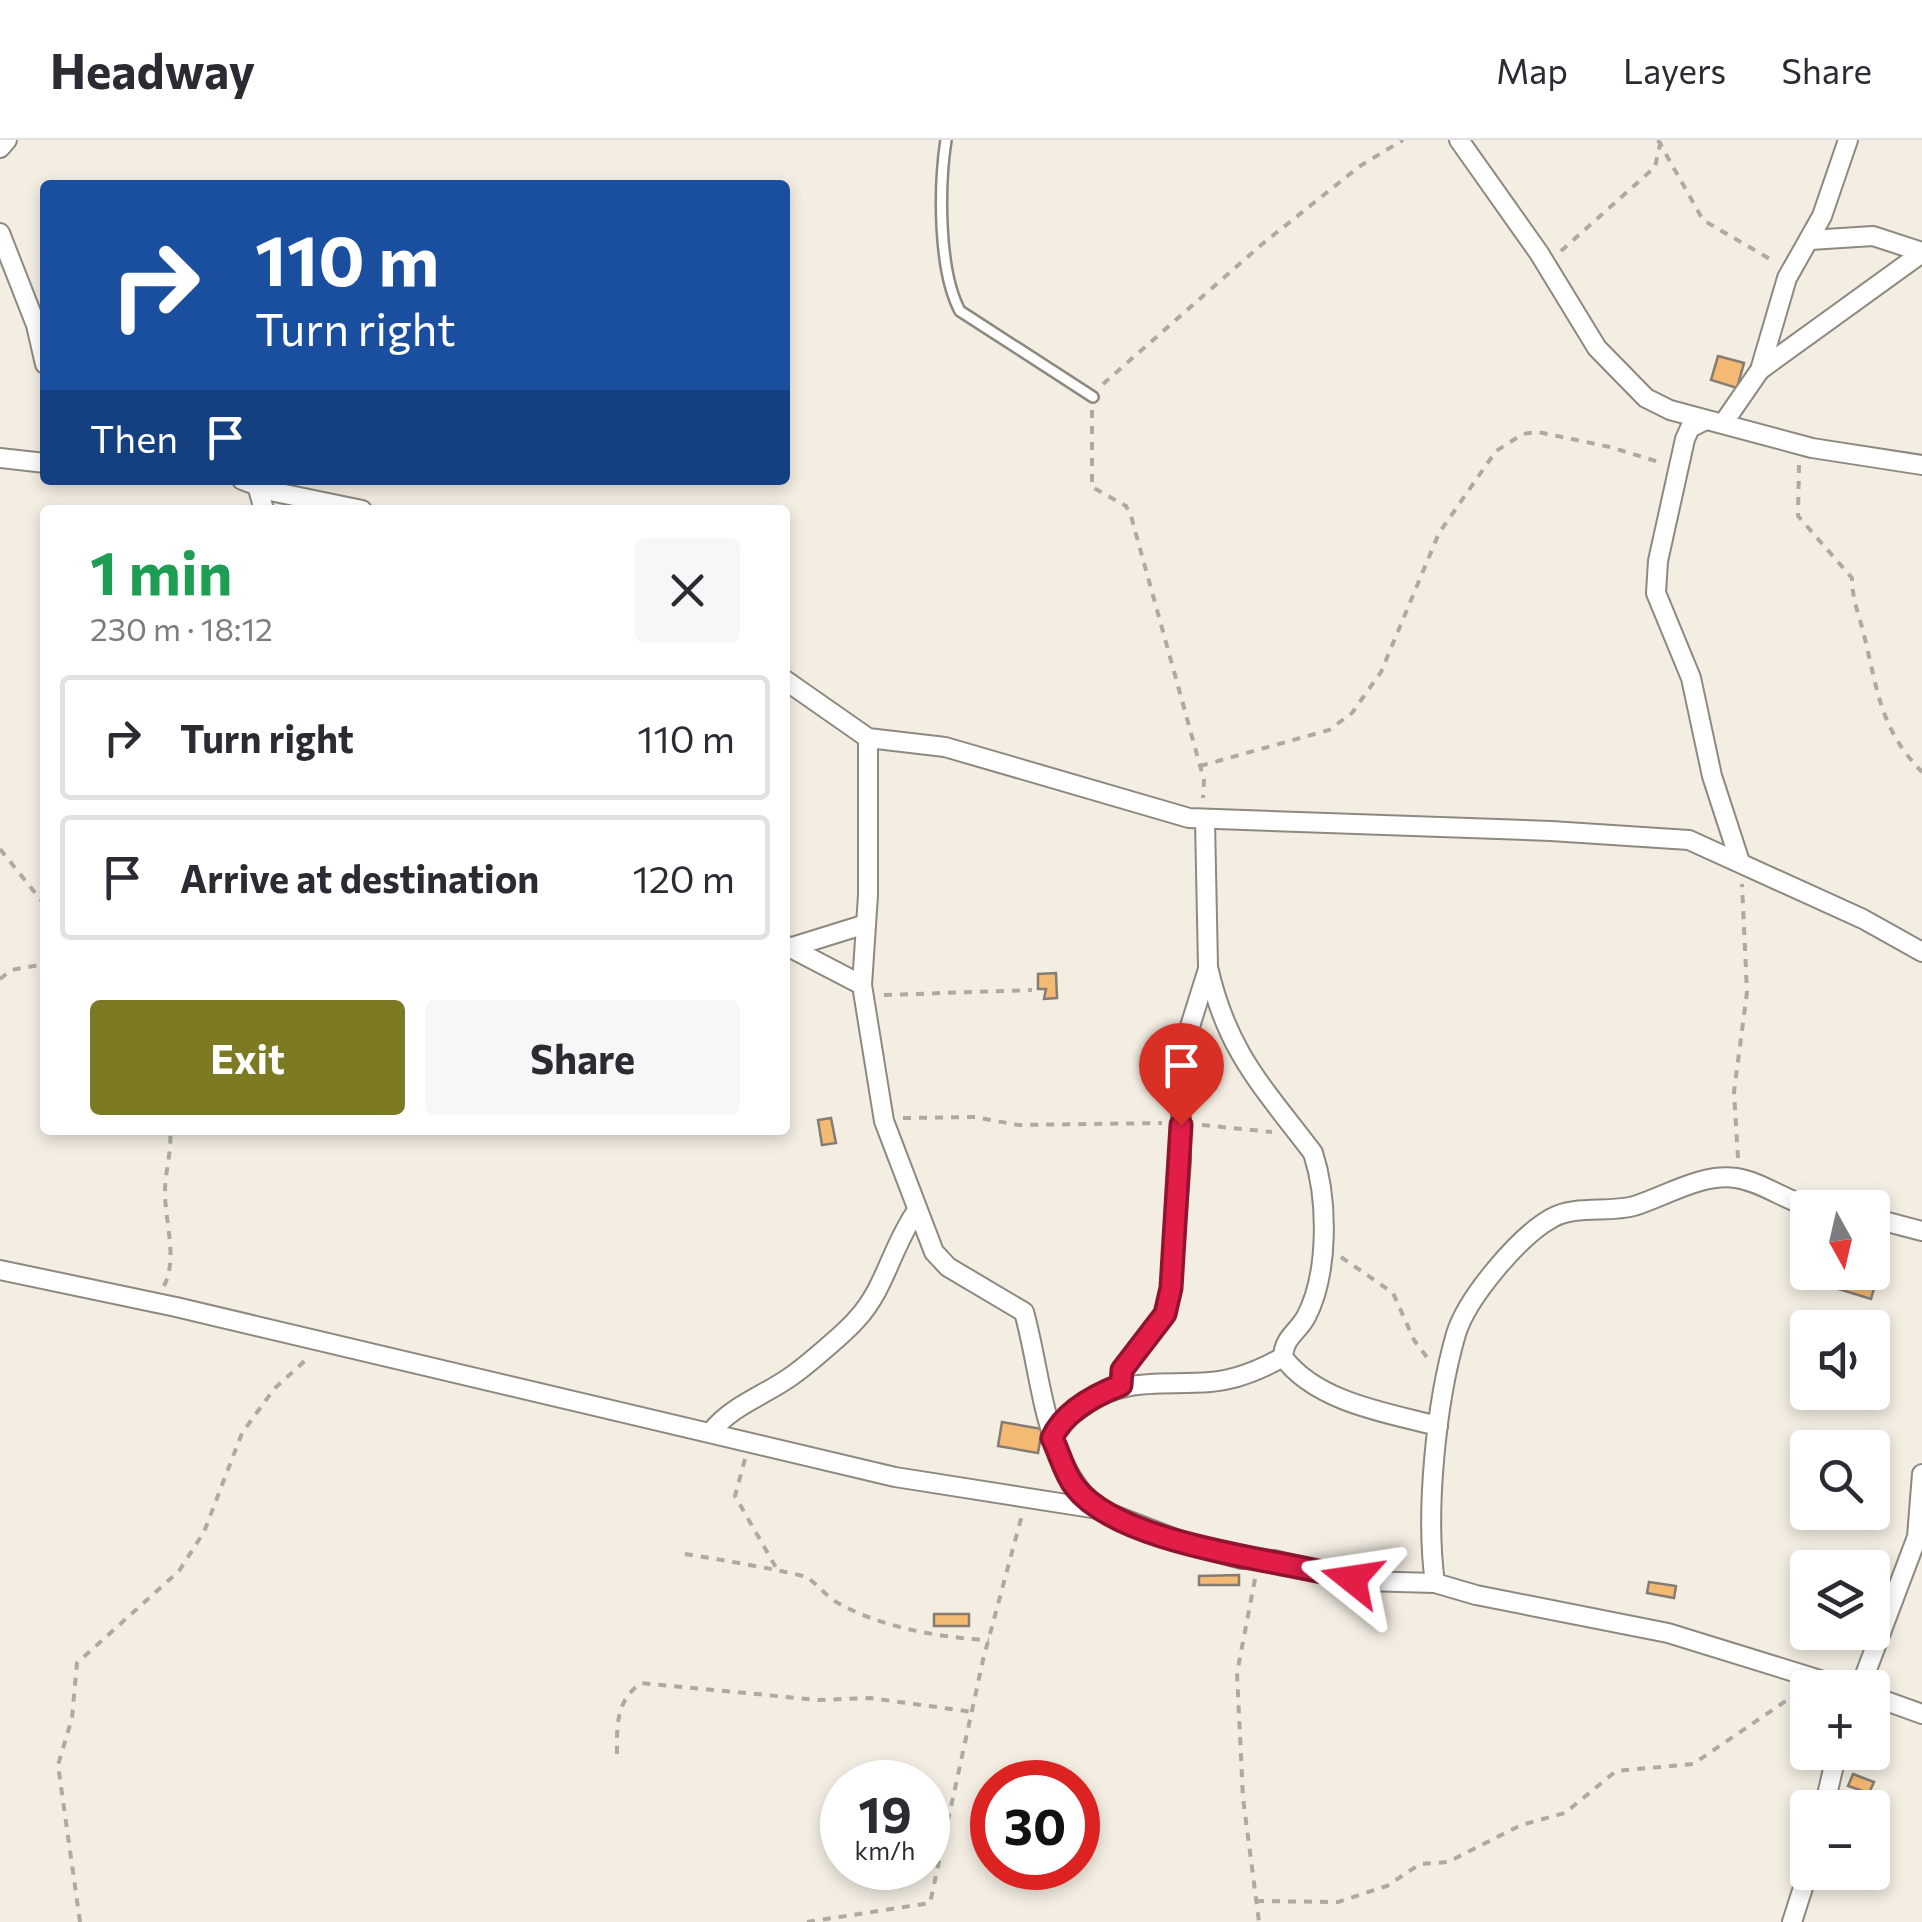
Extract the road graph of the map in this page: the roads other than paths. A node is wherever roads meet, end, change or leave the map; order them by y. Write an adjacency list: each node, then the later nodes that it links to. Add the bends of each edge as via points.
1 (8, 140): 5 (street)
2 (946, 140): 11 (lane, via 942,223 952,298 960,311)
3 (1460, 140): 12 (street, via 1622,379 1646,398)
4 (1848, 140): 7 (street)
5 (0, 148)
6 (0, 233): 9 (street)
7 (1810, 240): 8 (street, via 1873,236); 10 (street, via 1787,278)
8 (1922, 252): 10 (street)
9 (40, 342)
10 (1760, 370): 12 (street)
11 (1093, 397)
12 (1715, 421): 15 (street, via 1800,445); 21 (street, via 1690,428 1656,594 1691,678)
13 (0, 458): 14 (street)
14 (40, 462)
15 (1922, 465)
16 (257, 485): 17 (street)
17 (341, 505)
18 (790, 683): 19 (street)
19 (868, 738): 20 (street, via 944,747); 22 (street)
20 (1197, 820): 21 (street, via 1668,836); 26 (street)
21 (1740, 862): 25 (street)
22 (866, 924): 23 (street); 27 (street)
23 (790, 945)
24 (790, 947): 27 (street)
25 (1922, 952)
26 (1208, 967): 33 (street, via 1240,1060 1308,1147 1318,1171 1315,1294 1285,1342); 34 (street, via 1187,1036 1171,1288 1165,1314 1122,1370)
27 (863, 990): 29 (street, via 884,1120)
28 (1790, 1199): 35 (street, via 1738,1178 1632,1207 1550,1218 1523,1240 1466,1313)
29 (916, 1212): 36 (street, via 858,1319); 37 (street, via 939,1259 1024,1312)
30 (1890, 1222): 31 (street)
31 (1922, 1230)
32 (0, 1270): 36 (street)
33 (1283, 1357): 34 (street, via 1243,1377); 35 (street, via 1300,1377 1343,1398)
34 (1121, 1385): 37 (street, via 1070,1415)
35 (1438, 1426): 40 (street, via 1430,1544)
36 (711, 1432): 39 (street, via 895,1477)
37 (1052, 1438): 39 (street, via 1067,1474)
38 (1922, 1474): 41 (street, via 1917,1537)
39 (1098, 1509): 40 (street, via 1197,1548 1364,1581)
40 (1436, 1583): 42 (street, via 1668,1633)
41 (1867, 1670)
42 (1790, 1671)
43 (1890, 1702): 44 (street)
44 (1922, 1714)
45 (1802, 1890): 46 (street)
46 (1792, 1922)

